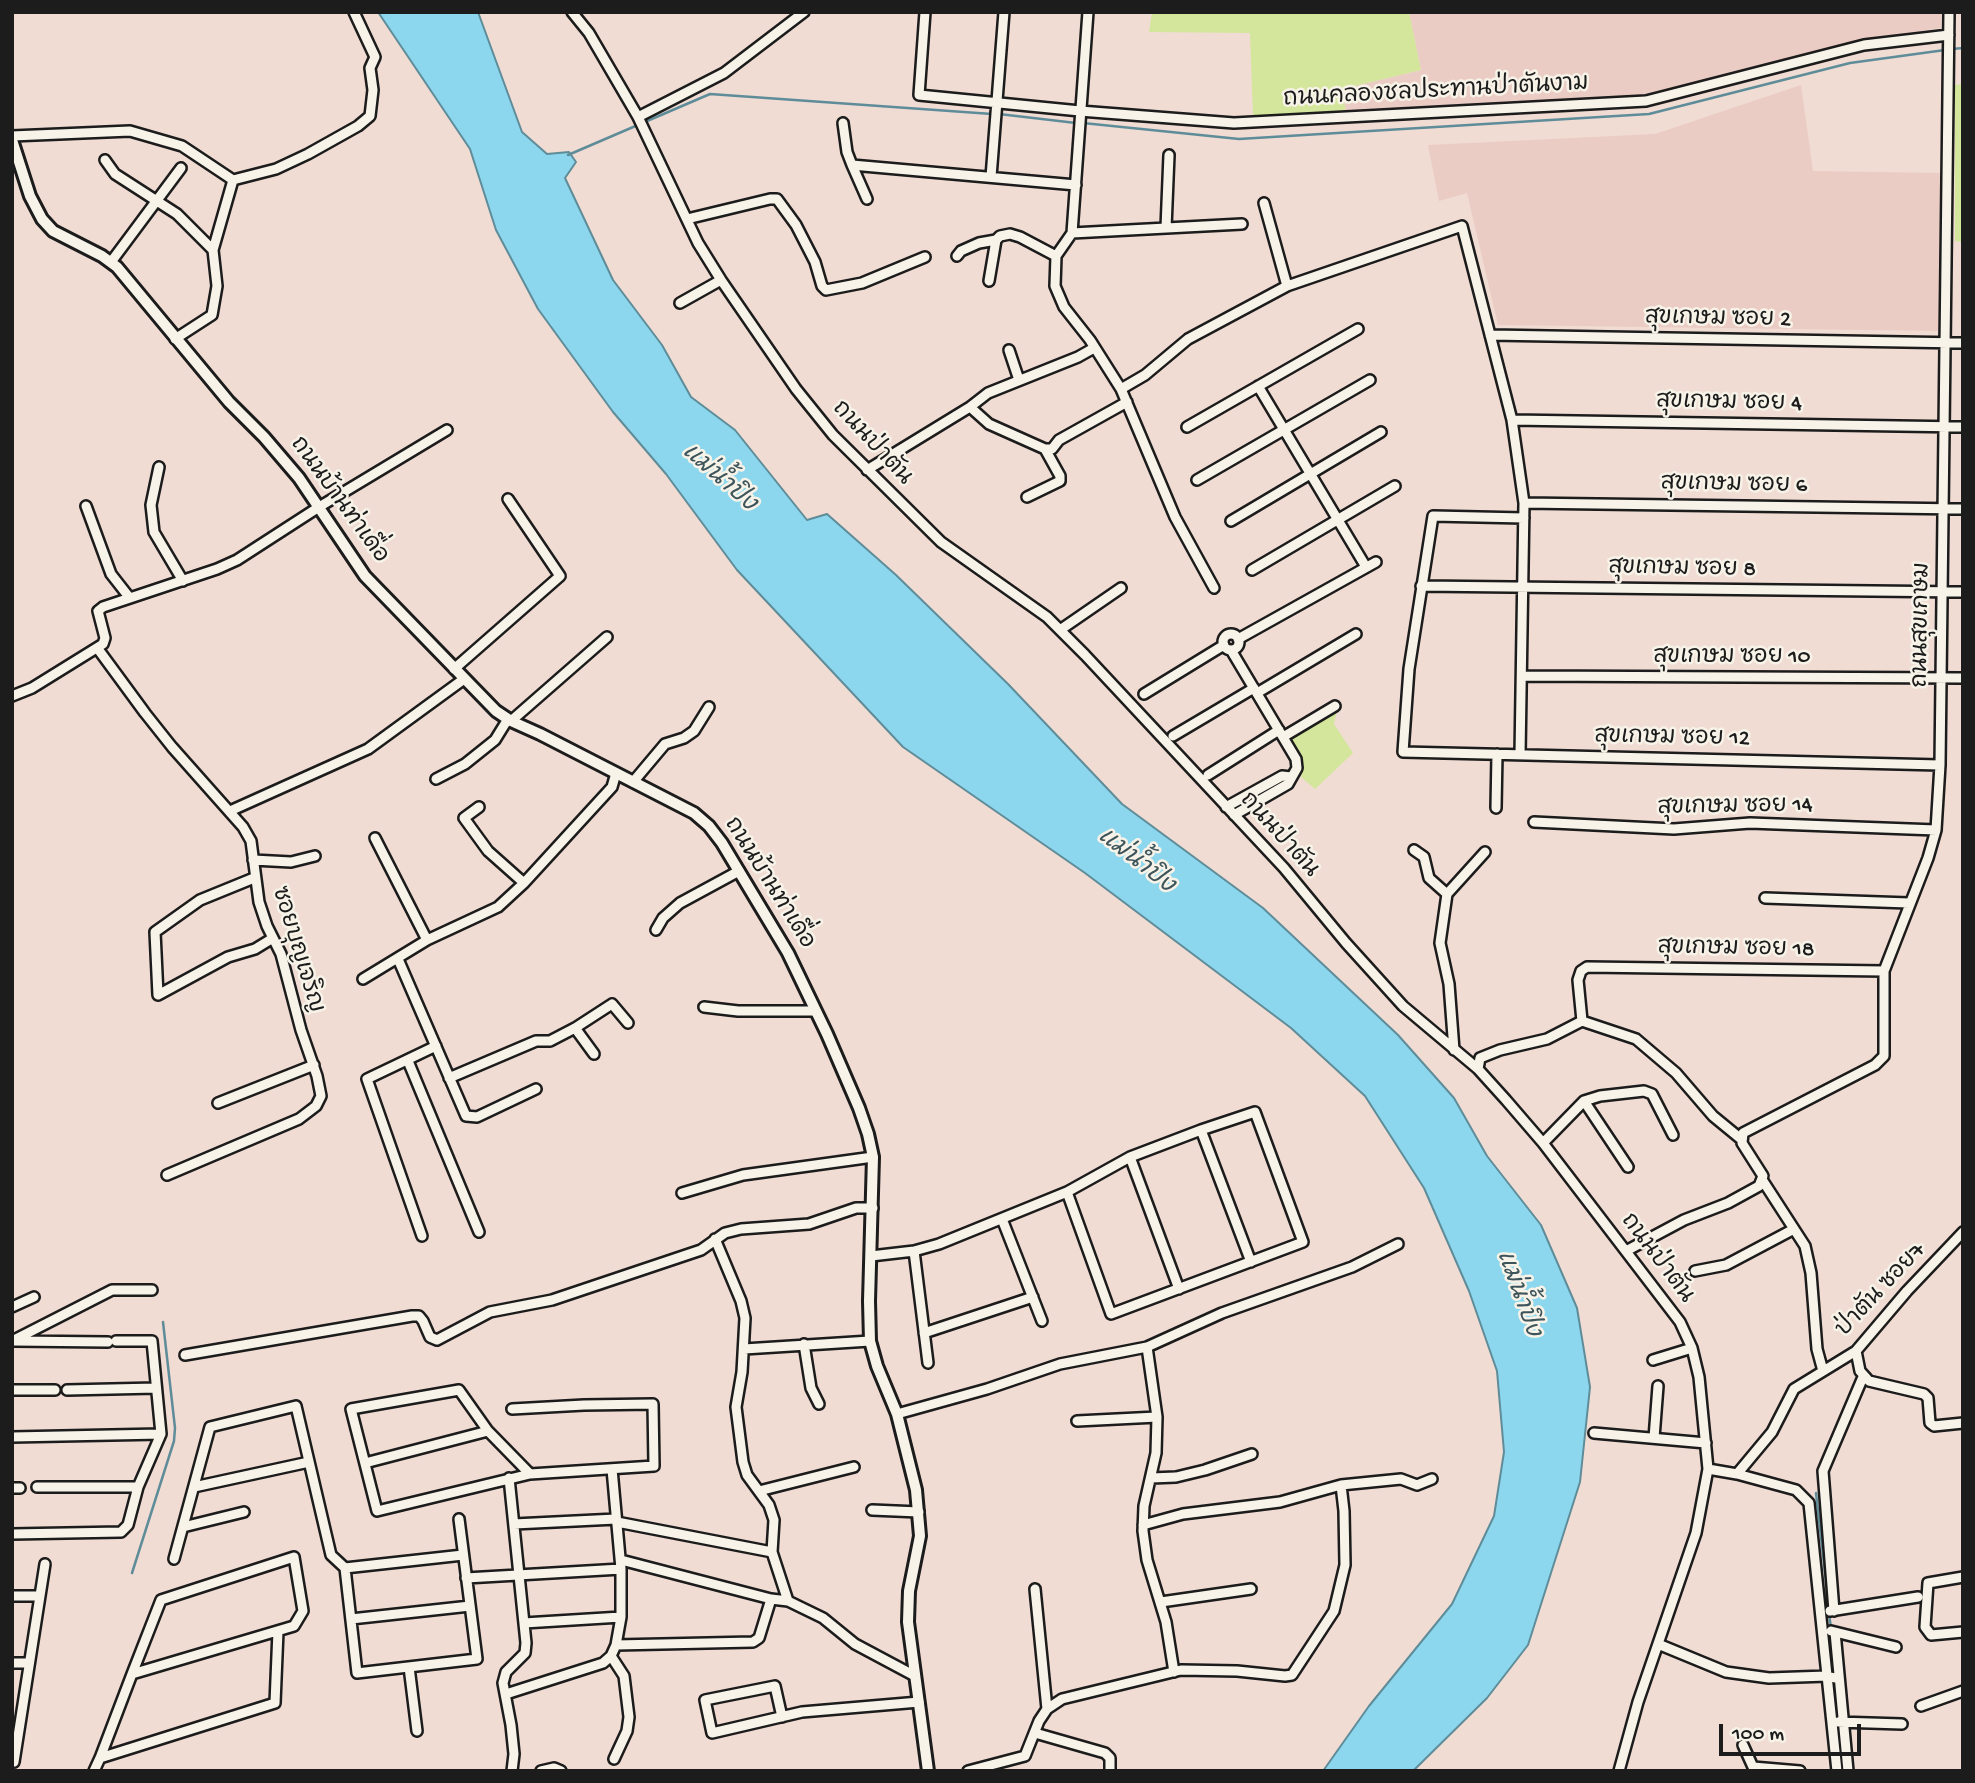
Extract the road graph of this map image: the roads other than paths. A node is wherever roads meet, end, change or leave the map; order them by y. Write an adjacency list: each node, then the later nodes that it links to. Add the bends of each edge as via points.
1 (354, 12): 19 (street, via 374,57 370,116 308,155)
2 (572, 12): 11 (street, ถนนป่าตัน)
3 (804, 12): 11 (street, via 724,73)
4 (925, 12): 9 (street, ถนนคลองชลประทานป่าตันงาม, via 919,95)
5 (1004, 12): 9 (street)
6 (1088, 12): 10 (street)
7 (1949, 12): 8 (street, ถนนสุขเกษม)
8 (1949, 35): 10 (street, ถนนคลองชลประทานป่าตันงาม, via 1864,45 1646,101 1234,123); 41 (street, ถนนสุขเกษม)
9 (996, 103): 10 (street, ถนนคลองชลประทานป่าตันงาม); 18 (street)
10 (1080, 111): 20 (street)
11 (638, 117): 24 (street, ถนนป่าตัน)
12 (843, 123): 16 (street)
13 (12, 138): 19 (street, via 130,131 182,146); 33 (street, ถนนบ้านท่าเดื่อ, via 42,219 54,231)
14 (1169, 155): 26 (street)
15 (105, 160): 22 (street, via 115,174)
16 (852, 165): 18 (street); 21 (street)
17 (181, 167): 22 (street)
18 (991, 177): 20 (street)
19 (233, 180): 29 (street)
20 (1076, 185): 27 (street)
21 (867, 199)
22 (157, 201): 29 (street); 33 (street)
23 (1264, 203): 36 (street)
24 (687, 219): 31 (street, via 776,199 796,225 826,290 862,283); 34 (street, ถนนป่าตัน)
25 (1242, 224): 26 (street)
26 (1166, 228): 27 (street)
27 (1072, 233): 32 (street)
28 (996, 240): 30 (street, via 979,243); 32 (street, via 1010,234); 35 (street)
29 (213, 250): 40 (street, via 217,286 212,315)
30 (957, 256)
31 (925, 257)
32 (1056, 257): 43 (street, via 1055,286 1064,307)
33 (111, 262): 40 (street, ถนนบ้านท่าเดื่อ)
34 (721, 280): 37 (street); 60 (street, ถนนป่าตัน, via 796,389)
35 (989, 281)
36 (1287, 286): 39 (street, via 1462,226); 48 (street, via 1188,339)
37 (680, 303)
38 (1358, 328): 47 (street)
39 (1490, 335): 41 (street, สุขเกษม ซอย 2); 51 (street)
40 (175, 339): 68 (street, ถนนบ้านท่าเดื่อ, via 264,437)
41 (1946, 342): 42 (street, สุขเกษม ซอย 2); 52 (street, ถนนสุขเกษม)
42 (1963, 343)
43 (1094, 348): 45 (street); 48 (street)
44 (1009, 350): 45 (street)
45 (1019, 380): 50 (street, via 988,393)
46 (1370, 380): 56 (street)
47 (1258, 386): 53 (street); 56 (street)
48 (1121, 389): 49 (street)
49 (1127, 402): 58 (street); 81 (street, via 1175,517)
50 (970, 407): 58 (street, via 989,424); 60 (street)
51 (1512, 420): 52 (street, สุขเกษม ซอย 4); 66 (street)
52 (1945, 426): 54 (street, สุขเกษม ซอย 4); 69 (street, ถนนสุขเกษม)
53 (1187, 427)
54 (1963, 427)
55 (447, 430): 68 (street)
56 (1284, 430): 61 (street); 62 (street)
57 (1381, 432): 61 (street)
58 (1045, 449): 64 (street, via 1060,481)
59 (159, 467): 77 (street, via 151,505 154,533)
60 (867, 470): 85 (street, ถนนป่าตัน, via 941,542)
61 (1310, 474): 72 (street); 73 (street)
62 (1197, 480)
63 (1395, 485): 72 (street)
64 (1027, 497)
65 (508, 499): 90 (street, via 560,576)
66 (1524, 503): 69 (street, สุขเกษม ซอย 6); 71 (street)
67 (86, 506): 84 (street, via 111,574)
68 (319, 507): 77 (street, via 237,560); 90 (street, ถนนบ้านท่าเดื่อ, via 365,576)
69 (1944, 508): 70 (street, สุขเกษม ซอย 6); 82 (street, ถนนสุขเกษม)
70 (1963, 509)
71 (1524, 518): 78 (street, via 1433,516); 79 (street)
72 (1338, 520): 75 (street); 76 (street)
73 (1231, 521)
74 (1376, 562): 75 (street)
75 (1366, 567): 88 (street, via 1238,639 1227,635 1223,641)
76 (1252, 570)
77 (183, 581): 84 (street)
78 (1421, 586): 79 (street, สุขเกษม ซอย 8); 103 (street, สุขเกษม ซอย 12, via 1404,752)
79 (1523, 587): 82 (street, สุขเกษม ซอย 8); 91 (street)
80 (1121, 588): 85 (street)
81 (1214, 588)
82 (1942, 592): 83 (street, สุขเกษม ซอย 8); 92 (street, ถนนสุขเกษม)
83 (1963, 592)
84 (129, 597): 89 (street, via 98,611 105,638)
85 (1060, 630): 112 (street, ถนนป่าตัน)
86 (1356, 634): 95 (street)
87 (607, 637): 100 (street)
88 (1227, 648): 95 (street); 96 (street)
89 (98, 649): 97 (street); 114 (street, ซอยบุญเจริญ, via 172,747)
90 (454, 669): 94 (street, ถนนบ้านท่าเดื่อ)
91 (1522, 676): 92 (street, สุขเกษม ซอย 10); 104 (street)
92 (1941, 678): 93 (street, สุขเกษม ซอย 10); 105 (street, ถนนสุขเกษม)
93 (1963, 678)
94 (464, 679): 100 (street, ถนนบ้านท่าเดื่อ); 114 (street, via 368,749)
95 (1255, 691): 101 (street); 102 (street)
96 (1144, 694)
97 (12, 696)
98 (1335, 706): 101 (street)
99 (709, 707): 110 (street, via 694,731 665,744)
100 (510, 720): 106 (street, ถนนบ้านท่าเดื่อ); 109 (street, via 495,740 465,764)
101 (1281, 733): 107 (street); 108 (street, via 1296,759)
102 (1172, 736)
103 (1497, 754): 104 (street, สุขเกษม ซอย 12); 113 (street)
104 (1520, 755): 105 (street, สุขเกษม ซอย 12)
105 (1940, 765): 117 (street, ถนนสุขเกษม)
106 (617, 773): 110 (street, ถนนบ้านท่าเดื่อ); 125 (street, via 612,787)
107 (1208, 775)
108 (1291, 777): 112 (street, via 1282,776); 115 (street, via 1288,784)
109 (436, 779)
110 (633, 782): 123 (street, ถนนบ้านท่าเดื่อ, via 694,813 716,834)
111 (479, 807): 125 (street, via 464,818 488,851)
112 (1226, 807): 115 (street, ถนนป่าตัน)
113 (1496, 808)
114 (230, 811): 122 (street, ซอยบุญเจริญ, via 251,841)
115 (1234, 815): 141 (street, ถนนป่าตัน, via 1403,1006)
116 (1534, 822): 117 (street, สุขเกษม ซอย 14, via 1674,830 1750,823)
117 (1936, 830): 128 (street, ถนนสุขเกษม)
118 (375, 838): 131 (street)
119 (1414, 850): 126 (street, via 1424,857 1429,878)
120 (1485, 852): 126 (street)
121 (315, 856): 122 (street, via 291,862)
122 (253, 860): 124 (street, ซอยบุญเจริญ)
123 (739, 871): 129 (street, via 680,903); 136 (street, ถนนบ้านท่าเดื่อ)
124 (254, 878): 130 (street, ซอยบุญเจริญ); 130 (street, via 200,900 155,932 158,995)
125 (524, 883): 131 (street, via 498,907)
126 (1447, 894): 141 (street, via 1440,943 1449,984)
127 (1765, 898): 128 (street)
128 (1909, 903): 133 (street, ถนนสุขเกษม)
129 (656, 930)
130 (273, 938): 144 (street, ซอยบุญเจริญ)
131 (427, 940): 132 (street)
132 (398, 959): 134 (street); 140 (street)
133 (1884, 971): 137 (street, สุขเกษม ซอย 18, via 1587,967 1578,980); 152 (street, ถนนสุขเกษม, via 1883,1059 1745,1131)
134 (363, 979)
135 (704, 1007): 136 (street)
136 (816, 1011): 154 (street, ถนนบ้านท่าเดื่อ, via 859,1108)
137 (1582, 1021): 145 (street, via 1548,1039 1480,1058); 152 (street, via 1636,1039)
138 (628, 1023): 139 (street, via 612,1004)
139 (575, 1028): 142 (street); 146 (street)
140 (436, 1046): 143 (street); 146 (street)
141 (1454, 1050): 145 (street, ถนนป่าตัน)
142 (594, 1054)
143 (408, 1061): 164 (street); 166 (street, via 367,1079)
144 (314, 1065): 149 (street); 157 (street, ซอยบุญเจริญ, via 321,1096 299,1119)
145 (1478, 1069): 153 (street, ถนนป่าตัน)
146 (449, 1078): 147 (street, via 466,1116 477,1117)
147 (536, 1089)
148 (1584, 1101): 151 (street, via 1644,1091 1652,1094); 153 (street); 156 (street)
149 (218, 1103)
150 (1201, 1130): 155 (street); 172 (street); 172 (street, via 1255,1112 1303,1242)
151 (1673, 1135)
152 (1742, 1141): 158 (street)
153 (1543, 1143): 170 (street, ถนนป่าตัน)
154 (873, 1157): 160 (street, via 743,1174); 161 (street, ถนนบ้านท่าเดื่อ)
155 (1130, 1157): 159 (street); 174 (street)
156 (1628, 1167)
157 (167, 1175)
158 (1763, 1181): 163 (street); 170 (street, via 1728,1203)
159 (1067, 1192): 162 (street); 174 (street, via 1111,1314)
160 (682, 1194)
161 (873, 1208): 167 (street, via 856,1208 809,1224 741,1229); 171 (street, ถนนบ้านท่าเดื่อ)
162 (1002, 1219): 169 (street); 177 (street)
163 (1794, 1229): 173 (street, via 1726,1265); 191 (street, via 1805,1246 1811,1273)
164 (479, 1232)
165 (1963, 1232): 187 (street, ป่าตัน ซอย7)
166 (422, 1236)
167 (715, 1239): 186 (street, via 746,1318); 188 (street, via 701,1250 552,1300 489,1312 437,1340 419,1316 412,1316)
168 (1398, 1244): 184 (street)
169 (914, 1251): 171 (street); 180 (street)
170 (1626, 1251): 185 (street, ถนนป่าตัน, via 1680,1322)
171 (871, 1256): 182 (street, ถนนบ้านท่าเดื่อ)
172 (1251, 1262): 174 (street)
173 (1695, 1271)
174 (1179, 1289)
175 (152, 1290): 181 (street, via 112,1290)
176 (34, 1297): 178 (street)
177 (1033, 1297): 179 (street); 180 (street)
178 (12, 1307)
179 (1042, 1321)
180 (924, 1333): 190 (street)
181 (12, 1341): 194 (street, via 152,1341)
182 (870, 1341): 183 (street); 200 (street, ถนนบ้านท่าเดื่อ)
183 (804, 1344): 186 (street); 198 (street, via 811,1388)
184 (1147, 1347): 200 (street, via 1060,1364); 201 (street)
185 (1692, 1348): 189 (street); 209 (street, ถนนป่าตัน)
186 (744, 1349): 225 (street, via 736,1407 743,1462)
187 (1856, 1351): 191 (street, ป่าตัน ซอย7); 192 (street)
188 (185, 1355)
189 (1653, 1360)
190 (928, 1363)
191 (1823, 1371): 217 (street, ป่าตัน ซอย7, via 1794,1389 1773,1432)
192 (1863, 1377): 203 (street, via 1924,1394 1934,1426); 226 (street, via 1823,1471)
193 (1658, 1386): 208 (street)
194 (156, 1388): 197 (street); 206 (street)
195 (12, 1390): 196 (street)
196 (55, 1390)
197 (67, 1390)
198 (820, 1404)
199 (512, 1409): 214 (street, via 653,1404 654,1466)
200 (897, 1414): 230 (street, ถนนบ้านท่าเดื่อ)
201 (1157, 1417): 202 (street); 219 (street)
202 (1077, 1421)
203 (1963, 1423)
204 (488, 1431): 212 (street); 212 (street, via 459,1390 351,1409); 216 (street)
205 (1594, 1433): 208 (street)
206 (160, 1434): 207 (street); 223 (street)
207 (12, 1437)
208 (1654, 1438): 209 (street)
209 (1706, 1443): 215 (street, ถนนป่าตัน)
210 (1252, 1454): 219 (street, via 1176,1477)
211 (309, 1462): 224 (street); 224 (street, via 296,1406 210,1427); 242 (street, via 331,1555)
212 (365, 1463): 218 (street, via 377,1511)
213 (854, 1467): 225 (street)
214 (612, 1469): 216 (street); 232 (street)
215 (1708, 1469): 217 (street); 266 (street, ถนนป่าตัน, via 1696,1533)
216 (530, 1474): 218 (street)
217 (1737, 1474): 227 (street, via 1796,1490)
218 (509, 1478): 233 (street)
219 (1151, 1478): 234 (street)
220 (1432, 1479): 221 (street, via 1417,1485 1401,1479)
221 (1341, 1485): 234 (street, via 1280,1502 1183,1514); 273 (street, via 1345,1565 1334,1611 1292,1675)
222 (37, 1487): 223 (street)
223 (138, 1487): 236 (street, via 128,1525 121,1532)
224 (194, 1487): 235 (street)
225 (759, 1491): 237 (street, via 774,1520)
226 (1824, 1501): 227 (street); 243 (street)
227 (1809, 1503): 244 (street)
228 (872, 1510): 230 (street)
229 (244, 1512): 235 (street)
230 (919, 1512): 275 (street, ถนนบ้านท่าเดื่อ, via 908,1622)
231 (459, 1519): 238 (street)
232 (617, 1520): 233 (street); 237 (street); 241 (street)
233 (514, 1524): 245 (street)
234 (1143, 1525): 255 (street, via 1147,1560)
235 (183, 1527): 239 (street)
236 (12, 1534)
237 (772, 1552): 254 (street)
238 (463, 1555): 242 (street); 247 (street)
239 (174, 1559)
240 (45, 1564): 251 (street)
241 (621, 1565): 245 (street); 253 (street); 259 (street)
242 (345, 1569): 260 (street)
243 (1830, 1569): 244 (street); 257 (street)
244 (1816, 1572): 258 (street)
245 (520, 1574): 247 (street); 261 (street)
246 (1963, 1577): 265 (street, via 1928,1583 1925,1628 1931,1635)
247 (466, 1578): 256 (street)
248 (1035, 1589): 282 (street)
249 (1251, 1589): 255 (street)
250 (12, 1596): 251 (street)
251 (40, 1596): 271 (street)
252 (1918, 1597): 257 (street)
253 (771, 1599): 254 (street); 267 (street, via 760,1639 753,1643)
254 (788, 1601): 275 (street)
255 (1161, 1602): 273 (street)
256 (470, 1606): 260 (street); 272 (street, via 477,1659)
257 (1834, 1611): 258 (street)
258 (1821, 1612): 262 (street)
259 (621, 1617): 261 (street); 267 (street)
260 (351, 1619): 272 (street, via 357,1673)
261 (524, 1623): 279 (street, via 525,1653 506,1672)
262 (1823, 1628): 264 (street); 276 (street)
263 (278, 1631): 274 (street); 274 (street, via 294,1626 303,1611 294,1557 161,1601); 289 (street, via 275,1703)
264 (1835, 1632): 268 (street); 277 (street)
265 (1963, 1632)
266 (1658, 1644): 276 (street, via 1726,1672 1769,1678); 299 (street, ถนนป่าตัน)
267 (616, 1645): 269 (street)
268 (1896, 1647)
269 (611, 1656): 279 (street, via 603,1663); 290 (street, via 624,1676 629,1717)
270 (12, 1663): 271 (street)
271 (29, 1663): 291 (street)
272 (409, 1667): 286 (street)
273 (1174, 1672): 282 (street, via 1062,1699)
274 (132, 1674): 289 (street)
275 (915, 1676): 280 (street, ถนนบ้านท่าเดื่อ)
276 (1827, 1676): 277 (street); 284 (street)
277 (1839, 1679): 284 (street)
278 (1963, 1691): 281 (street)
279 (506, 1693): 294 (street)
280 (919, 1702): 283 (street); 292 (street, ถนนบ้านท่าเดื่อ)
281 (1921, 1706)
282 (1047, 1709): 287 (street)
283 (782, 1717): 283 (street, via 712,1733 705,1700 775,1686)
284 (1838, 1722): 285 (street); 301 (street); 302 (street)
285 (1902, 1724)
286 (417, 1731)
287 (1035, 1733): 297 (street, via 1025,1756); 298 (street, via 1105,1753)
288 (1743, 1745): 300 (street, via 1753,1767)
289 (100, 1758): 293 (street)
290 (614, 1759)
291 (15, 1765)
292 (928, 1770)
293 (94, 1771)
294 (512, 1771)
295 (541, 1771): 296 (street)
296 (561, 1771)
297 (968, 1771)
298 (1110, 1771)
299 (1619, 1771)
300 (1800, 1771)
301 (1837, 1771)
302 (1848, 1771)

